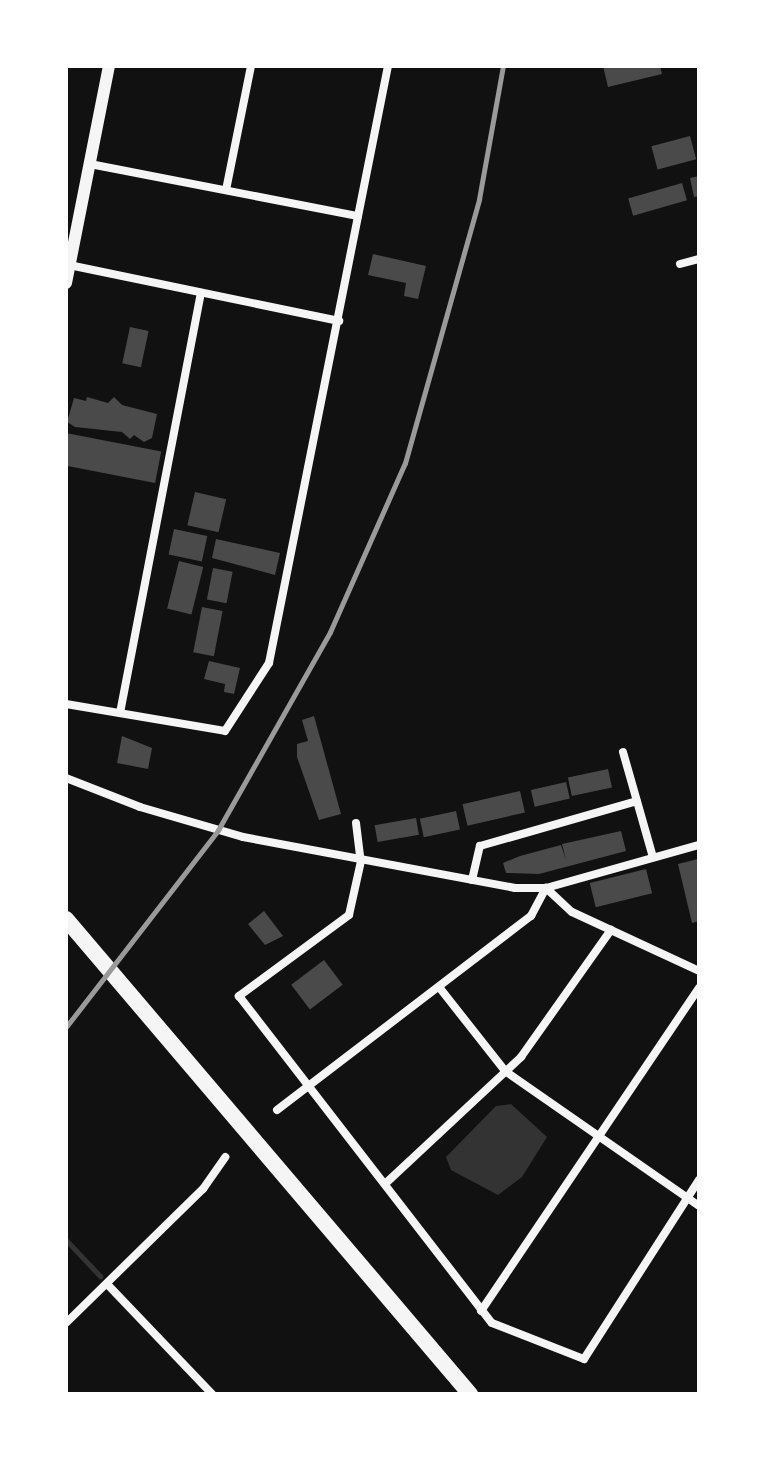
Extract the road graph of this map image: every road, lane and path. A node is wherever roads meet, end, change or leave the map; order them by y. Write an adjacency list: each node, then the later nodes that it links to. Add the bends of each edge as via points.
1 (109, 66): 4 (street)
2 (251, 66): 5 (street)
3 (388, 66): 6 (street)
4 (90, 164): 5 (street); 9 (street)
5 (226, 190): 6 (street)
6 (358, 216): 12 (street)
7 (699, 259): 8 (street)
8 (680, 264)
9 (69, 265): 10 (street); 11 (street)
10 (66, 283)
11 (201, 293): 12 (street); 14 (street)
12 (339, 321): 14 (street, via 269,663 225,731)
13 (66, 704): 14 (street)
14 (120, 713)
15 (623, 752): 17 (street)
16 (66, 778): 21 (street, via 230,833)
17 (637, 801): 20 (street); 22 (street, via 480,846)
18 (356, 823): 21 (street)
19 (699, 845): 20 (street)
20 (653, 857): 23 (street)
21 (361, 861): 22 (street); 30 (street, via 349,915 239,996)
22 (472, 880): 23 (street)
23 (546, 888): 25 (street, via 572,912); 27 (street, via 531,916)
24 (66, 919): 42 (highway)
25 (611, 930): 26 (street); 29 (street, via 521,1057)
26 (699, 971)
27 (439, 987): 29 (street); 30 (street)
28 (699, 988): 32 (street)
29 (505, 1071): 32 (street); 35 (street)
30 (311, 1083): 31 (street); 35 (street)
31 (277, 1110)
32 (598, 1137): 36 (street); 39 (street)
33 (225, 1157): 38 (street, via 203,1189)
34 (699, 1180): 36 (street)
35 (386, 1183): 39 (street)
36 (687, 1198): 37 (street); 39 (street, via 584,1359 492,1323)
37 (699, 1206)
38 (108, 1285): 40 (street); 41 (street)
39 (481, 1311)
40 (66, 1323)
41 (212, 1394)
42 (470, 1394)

